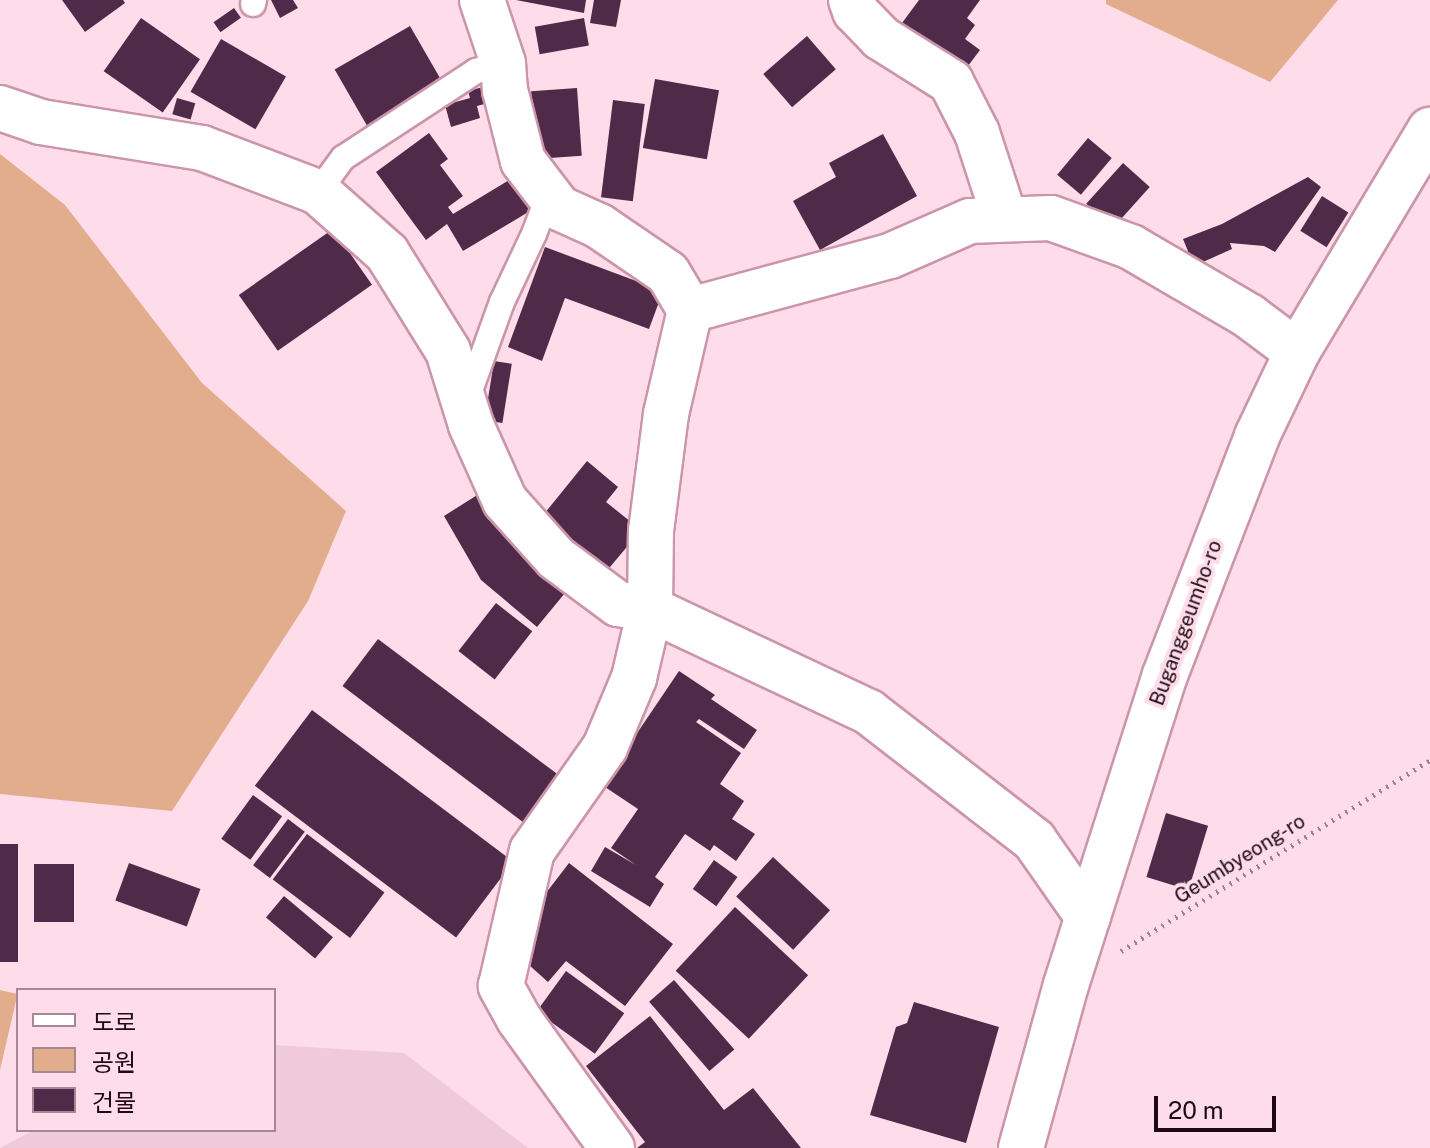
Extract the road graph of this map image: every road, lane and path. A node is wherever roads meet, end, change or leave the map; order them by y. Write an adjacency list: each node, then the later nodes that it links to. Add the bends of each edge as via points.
1 (482, 0): 3 (street)
2 (851, 0): 8 (street, via 881,38 951,82 977,133)
3 (503, 63): 6 (lane, via 476,71 343,158); 7 (street, via 523,161)
4 (0, 108): 6 (street, via 41,122 202,148)
5 (1430, 130): 10 (street, Buganggeumho-ro)
6 (318, 192): 11 (street, via 387,253 448,351)
7 (549, 194): 9 (street, via 559,208 599,226 668,273); 11 (lane)
8 (1005, 219): 9 (street, via 970,221 890,256); 10 (street, via 1051,218 1131,247 1249,316)
9 (690, 310): 12 (street, via 666,414 651,531)
10 (1297, 352): 14 (street, Buganggeumho-ro, via 1257,436 1165,675)
11 (465, 405): 12 (street, via 505,501 545,546 618,604)
12 (650, 609): 14 (street, via 869,712 1034,840); 16 (street, via 634,678 605,747 532,851 501,986)
13 (1430, 760): 15 (path, Geumbyeong-ro)
14 (1088, 917): 17 (street, Buganggeumho-ro)
15 (1120, 951)
16 (612, 1148)
17 (1021, 1148)

